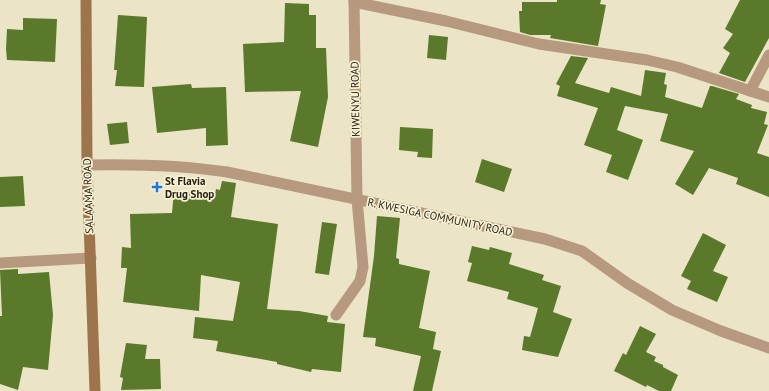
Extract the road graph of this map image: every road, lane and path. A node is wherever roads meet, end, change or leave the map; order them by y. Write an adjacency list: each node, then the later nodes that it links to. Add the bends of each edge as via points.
1 (86, 0): 6 (main road, SALAAMA ROAD)
2 (354, 1): 4 (street, via 446,20 539,44 647,60); 7 (street, KIWENYU ROAD)
3 (769, 55): 4 (street)
4 (750, 91): 5 (street)
5 (769, 97)
6 (87, 165): 7 (street, R. KWESIGA COMMUNITY ROAD, via 182,166 227,172); 8 (main road, SALAAMA ROAD)
7 (357, 199): 10 (street, KIWENYU ROAD, via 363,266 360,280); 11 (street, R. KWESIGA COMMUNITY ROAD, via 545,239 576,248 672,310)
8 (91, 258): 9 (street); 12 (main road, SALAAMA ROAD)
9 (0, 263)
10 (336, 314)
11 (769, 348)
12 (94, 391)

